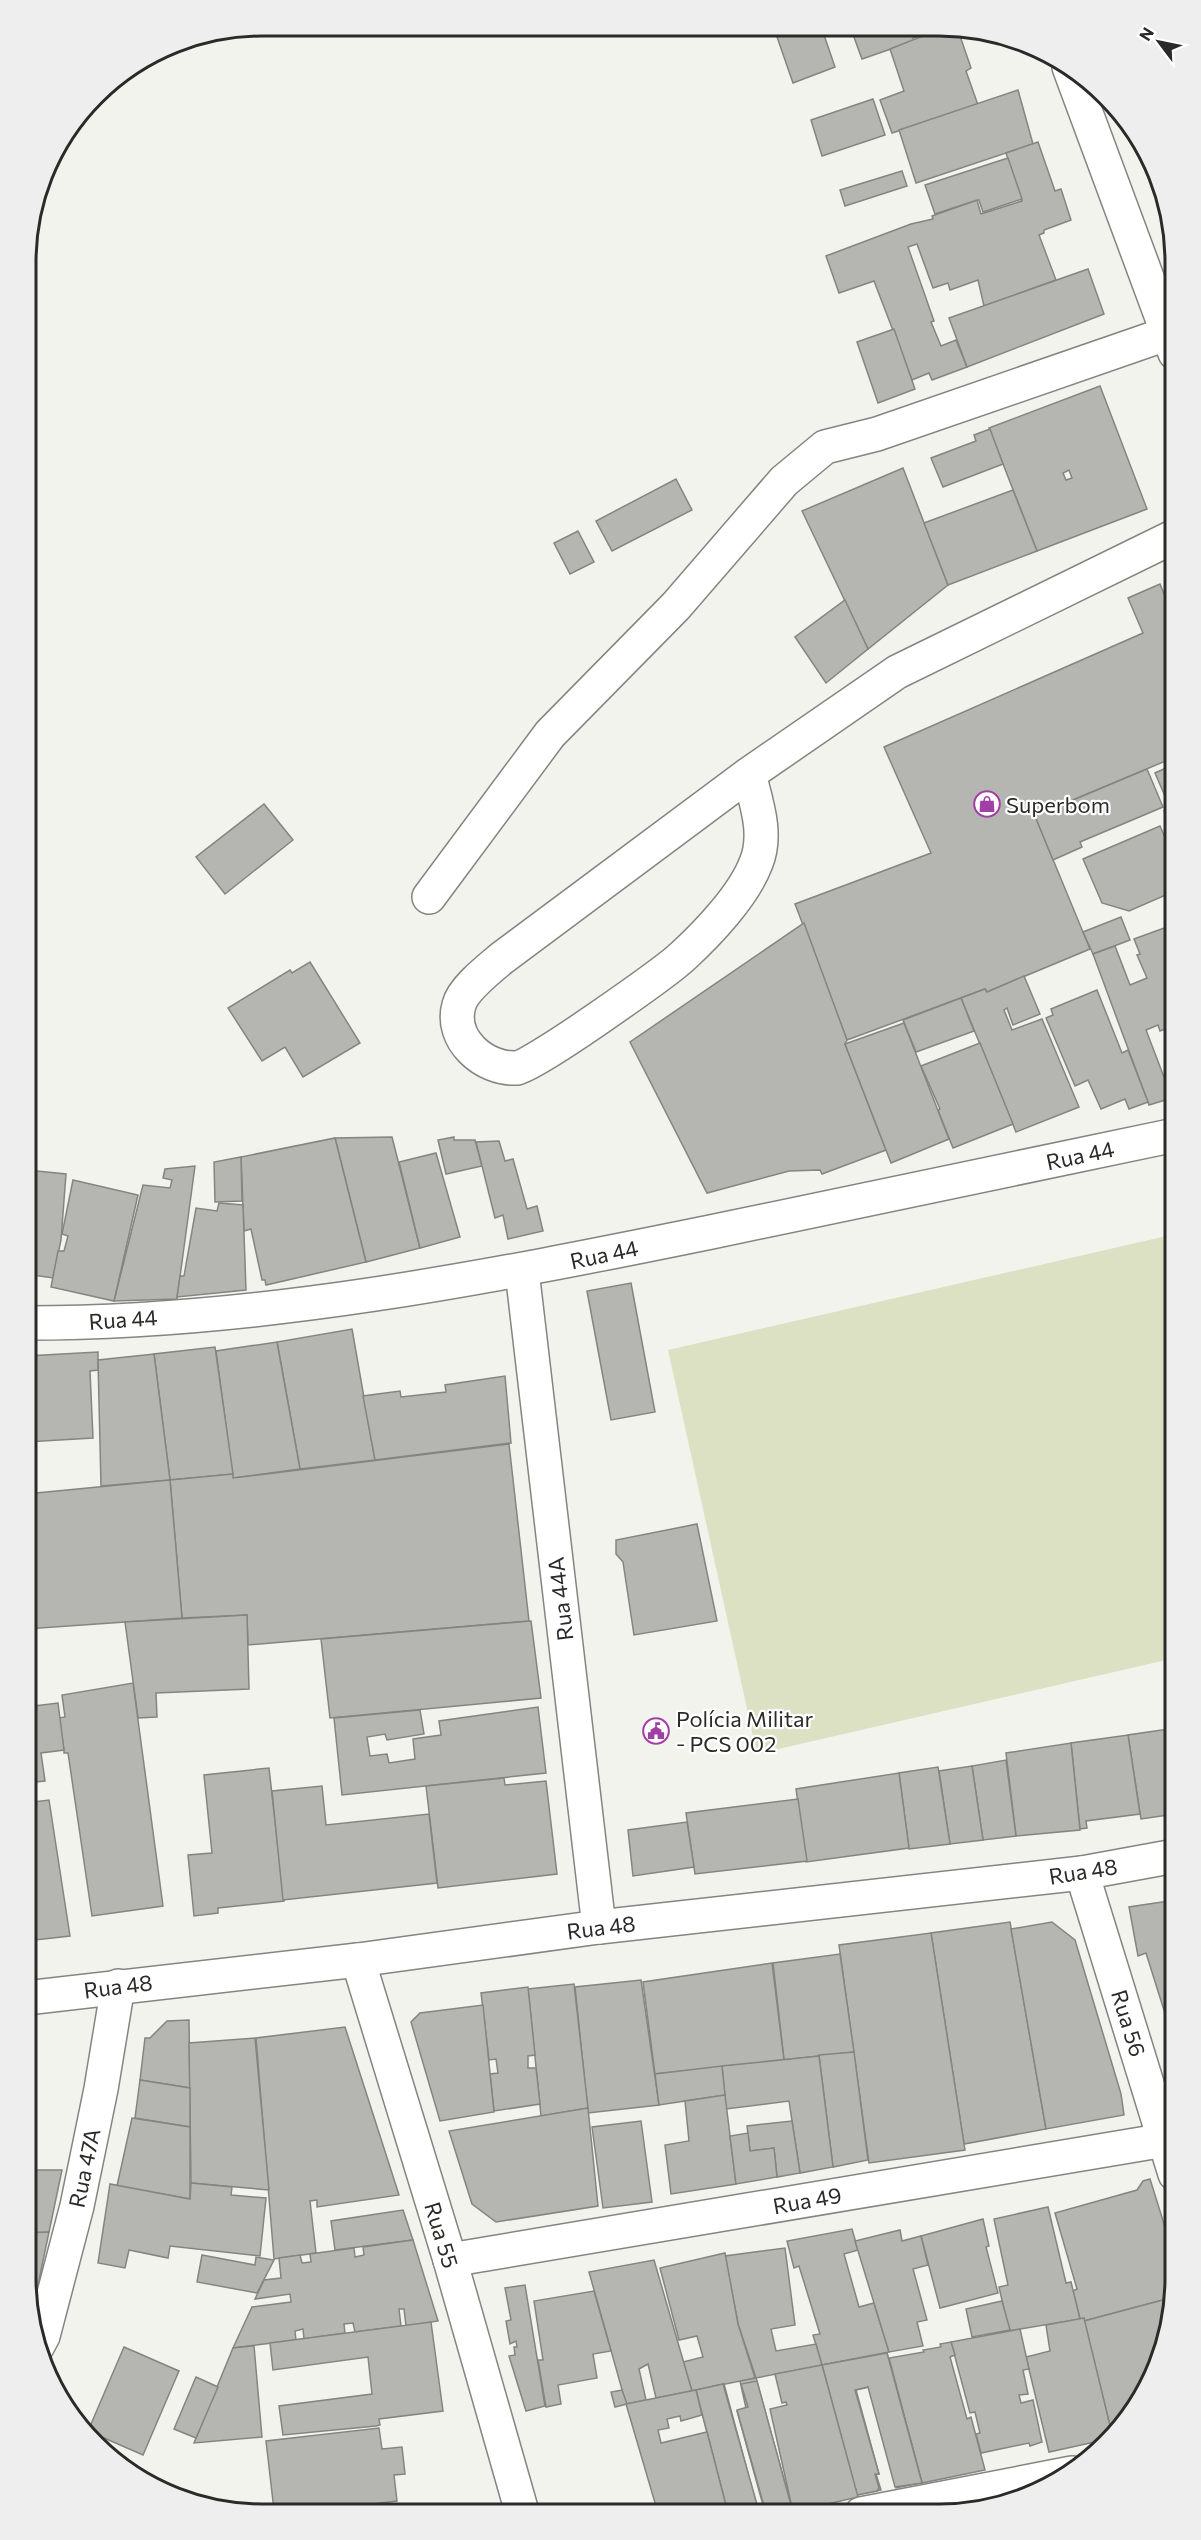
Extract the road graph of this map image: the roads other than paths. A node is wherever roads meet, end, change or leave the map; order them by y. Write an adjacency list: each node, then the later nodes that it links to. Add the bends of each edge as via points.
1 (1074, 81): 2 (street)
2 (1165, 324)
3 (1165, 345): 6 (street, via 825,447 784,481 676,606 550,734)
4 (1165, 541): 5 (street, via 897,672)
5 (749, 774): 5 (street, via 511,951 474,983 459,1004 458,1028 473,1053 495,1066 519,1068 576,1033 682,957 734,901 757,863 762,823)
6 (429, 897)
7 (1165, 1137): 8 (street, Rua 44)
8 (522, 1271): 9 (street, Rua 44, via 280,1308); 12 (street, Rua 44A)
9 (36, 1323)
10 (1165, 1858): 11 (street, Rua 48)
11 (1082, 1873): 12 (street, Rua 48); 16 (street, Rua 56)
12 (598, 1927): 13 (street, Rua 48)
13 (358, 1960): 14 (street, Rua 48); 17 (street, Rua 55)
14 (118, 1986): 15 (street, Rua 48); 18 (street, Rua 47A, via 76,2206)
15 (36, 1997)
16 (1165, 2140): 17 (street, Rua 49)
17 (450, 2260): 20 (street, Rua 55)
18 (43, 2335)
19 (1044, 2479): 21 (street)
20 (520, 2504)
21 (912, 2504)

